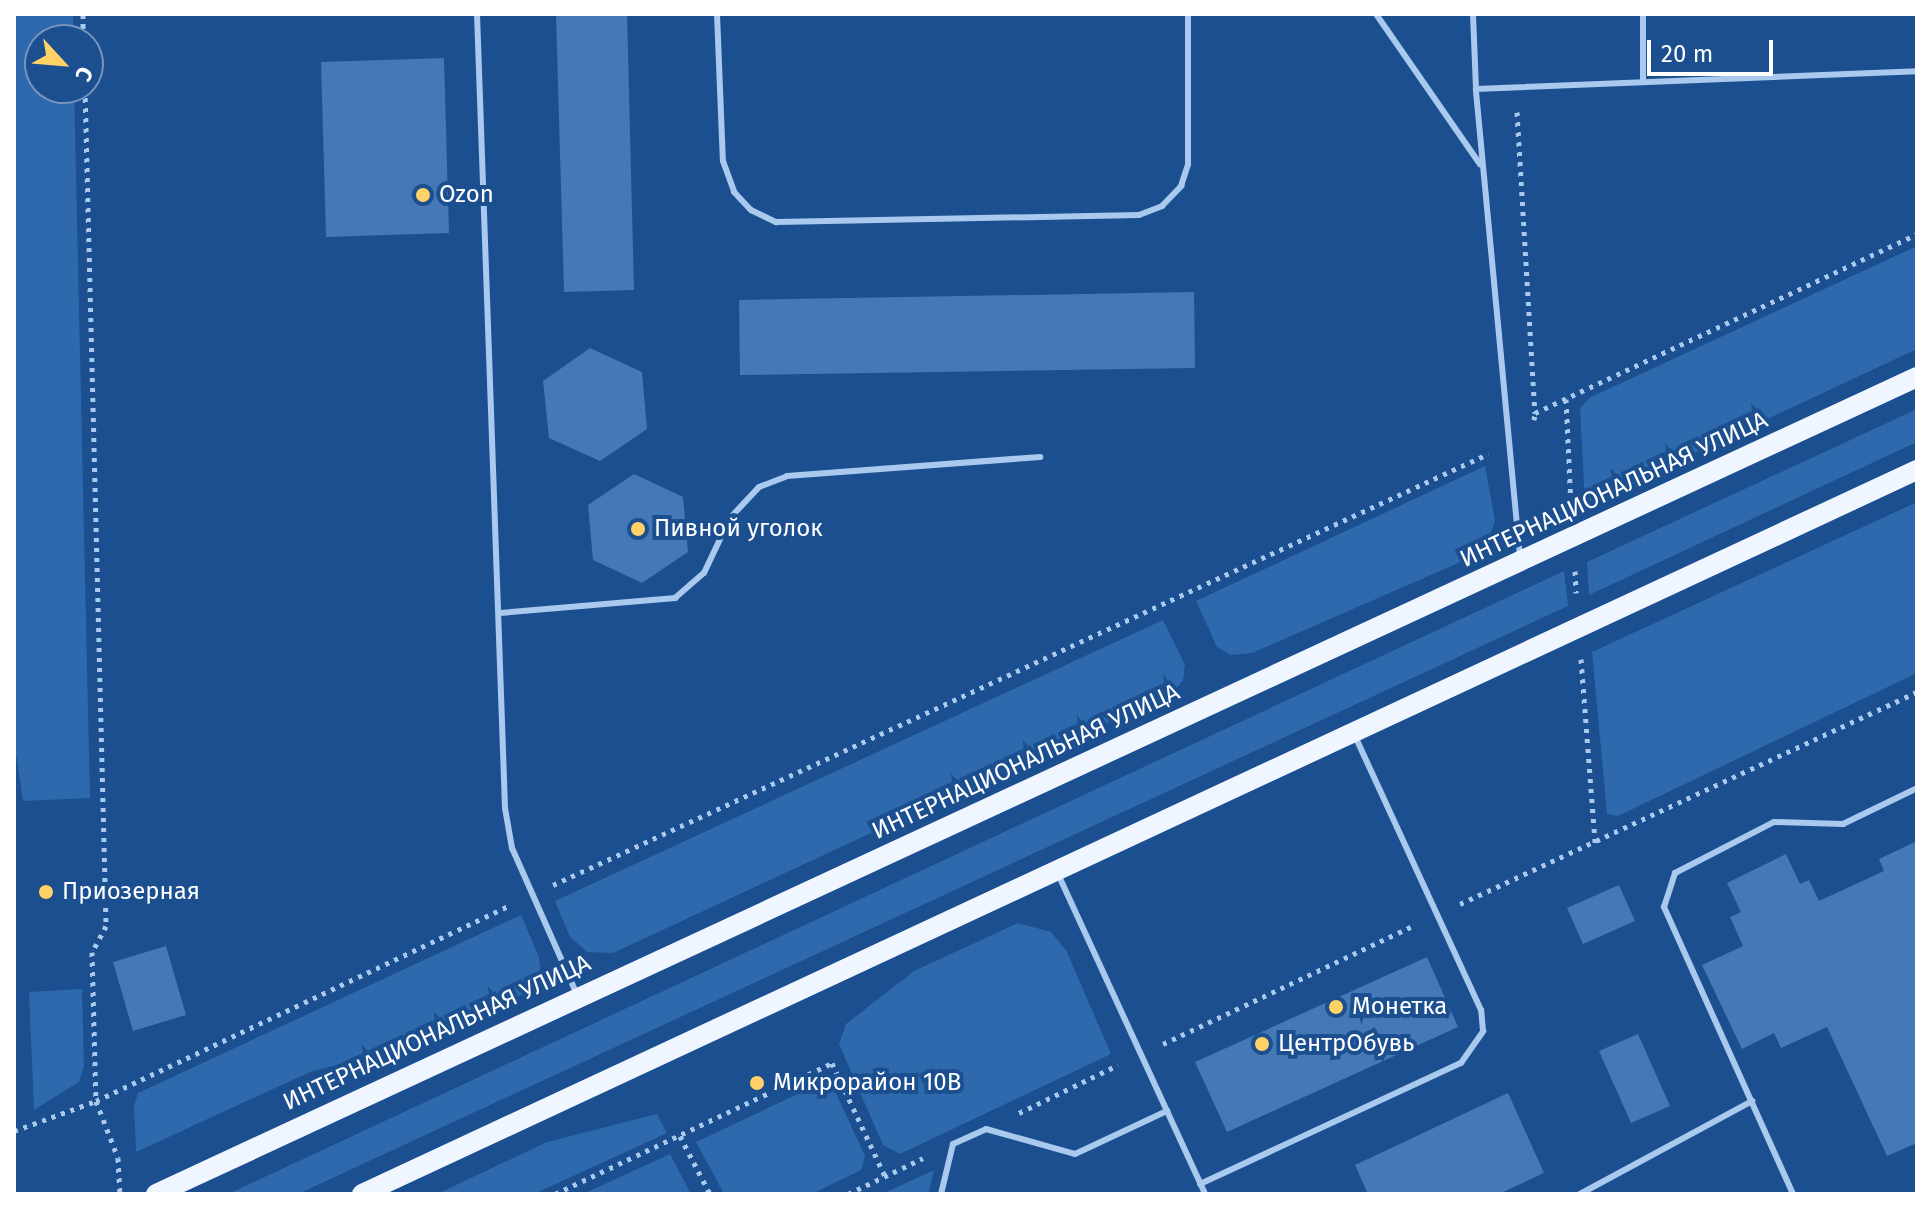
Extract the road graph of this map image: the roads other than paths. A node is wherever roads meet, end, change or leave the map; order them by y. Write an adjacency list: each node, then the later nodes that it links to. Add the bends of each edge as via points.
1 (477, 14): 15 (lane)
2 (717, 14): 3 (lane, via 723,161 734,192 751,210 776,222 1139,215 1162,206 1181,186 1188,164)
3 (1188, 14)
4 (1376, 14): 10 (lane)
5 (1473, 14): 9 (lane)
6 (1643, 14): 8 (lane)
7 (1917, 71): 8 (lane)
8 (1643, 82): 9 (lane)
9 (1476, 89): 10 (lane)
10 (1482, 167): 14 (lane)
11 (1917, 377): 14 (main road, ИНТЕРНАЦИОНАЛЬНАЯ УЛИЦА)
12 (1040, 457): 15 (lane, via 787,476 759,487 730,518 704,573 675,598)
13 (1917, 470): 16 (main road)
14 (1521, 562): 19 (main road, ИНТЕРНАЦИОНАЛЬНАЯ УЛИЦА)
15 (500, 613): 19 (lane, via 507,833)
16 (1353, 731): 18 (main road); 22 (lane, via 1481,1010 1483,1031 1461,1063)
17 (1917, 788): 20 (lane, via 1843,824 1774,822 1675,873 1664,907)
18 (1055, 868): 21 (lane); 24 (main road)
19 (577, 996): 23 (main road, ИНТЕРНАЦИОНАЛЬНАЯ УЛИЦА)
20 (1752, 1101): 27 (lane); 28 (lane)
21 (1167, 1111): 22 (lane); 25 (lane, via 1075,1154 986,1129 953,1144)
22 (1200, 1184): 26 (lane)
23 (156, 1194)
24 (362, 1194)
25 (941, 1194)
26 (1205, 1194)
27 (1580, 1194)
28 (1793, 1194)

